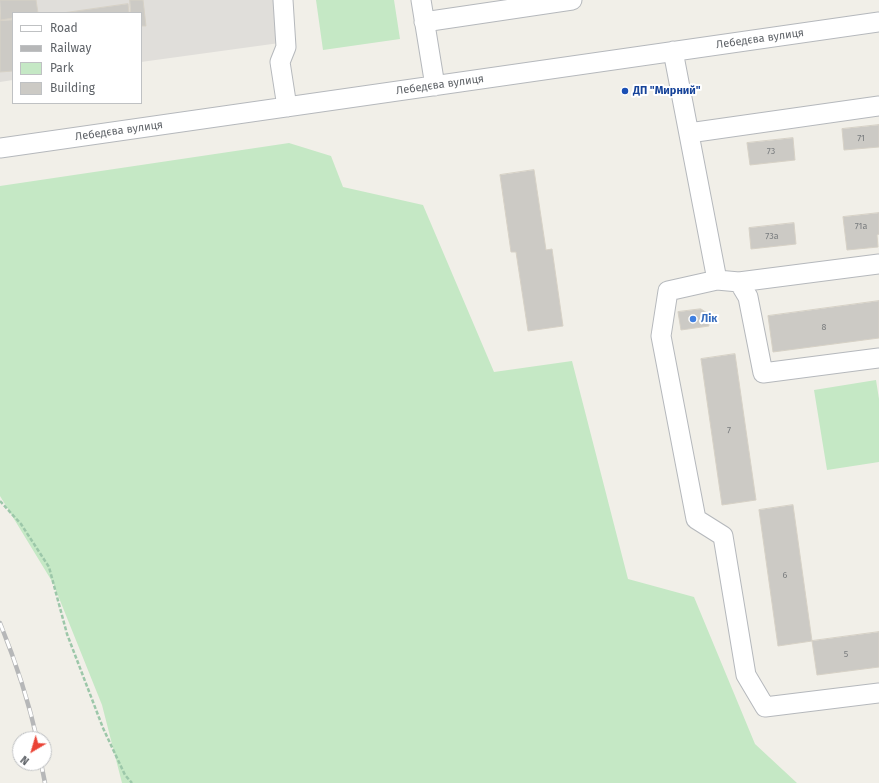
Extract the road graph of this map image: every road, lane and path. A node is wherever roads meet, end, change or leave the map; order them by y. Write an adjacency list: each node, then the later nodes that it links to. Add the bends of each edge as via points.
1 (283, 0): 9 (street, via 286,47 280,62)
2 (421, 0): 4 (street)
3 (572, 0): 4 (street)
4 (424, 22): 7 (street)
5 (879, 22): 6 (street, Лебедєва вулиця)
6 (673, 51): 7 (street, Лебедєва вулиця); 10 (street)
7 (435, 86): 9 (street, Лебедєва вулиця)
8 (879, 106): 10 (street)
9 (287, 107): 11 (street, Лебедєва вулиця)
10 (689, 133): 13 (street)
11 (0, 148)
12 (879, 264): 14 (street)
13 (717, 280): 14 (street); 17 (street, via 668,291 661,336 696,519 723,536 746,675 765,707)
14 (739, 282): 15 (street, via 748,297 763,373)
15 (879, 358)
16 (0, 501): 18 (path, via 21,524 49,567 67,634 103,728 125,775)
17 (879, 693)
18 (132, 783)

